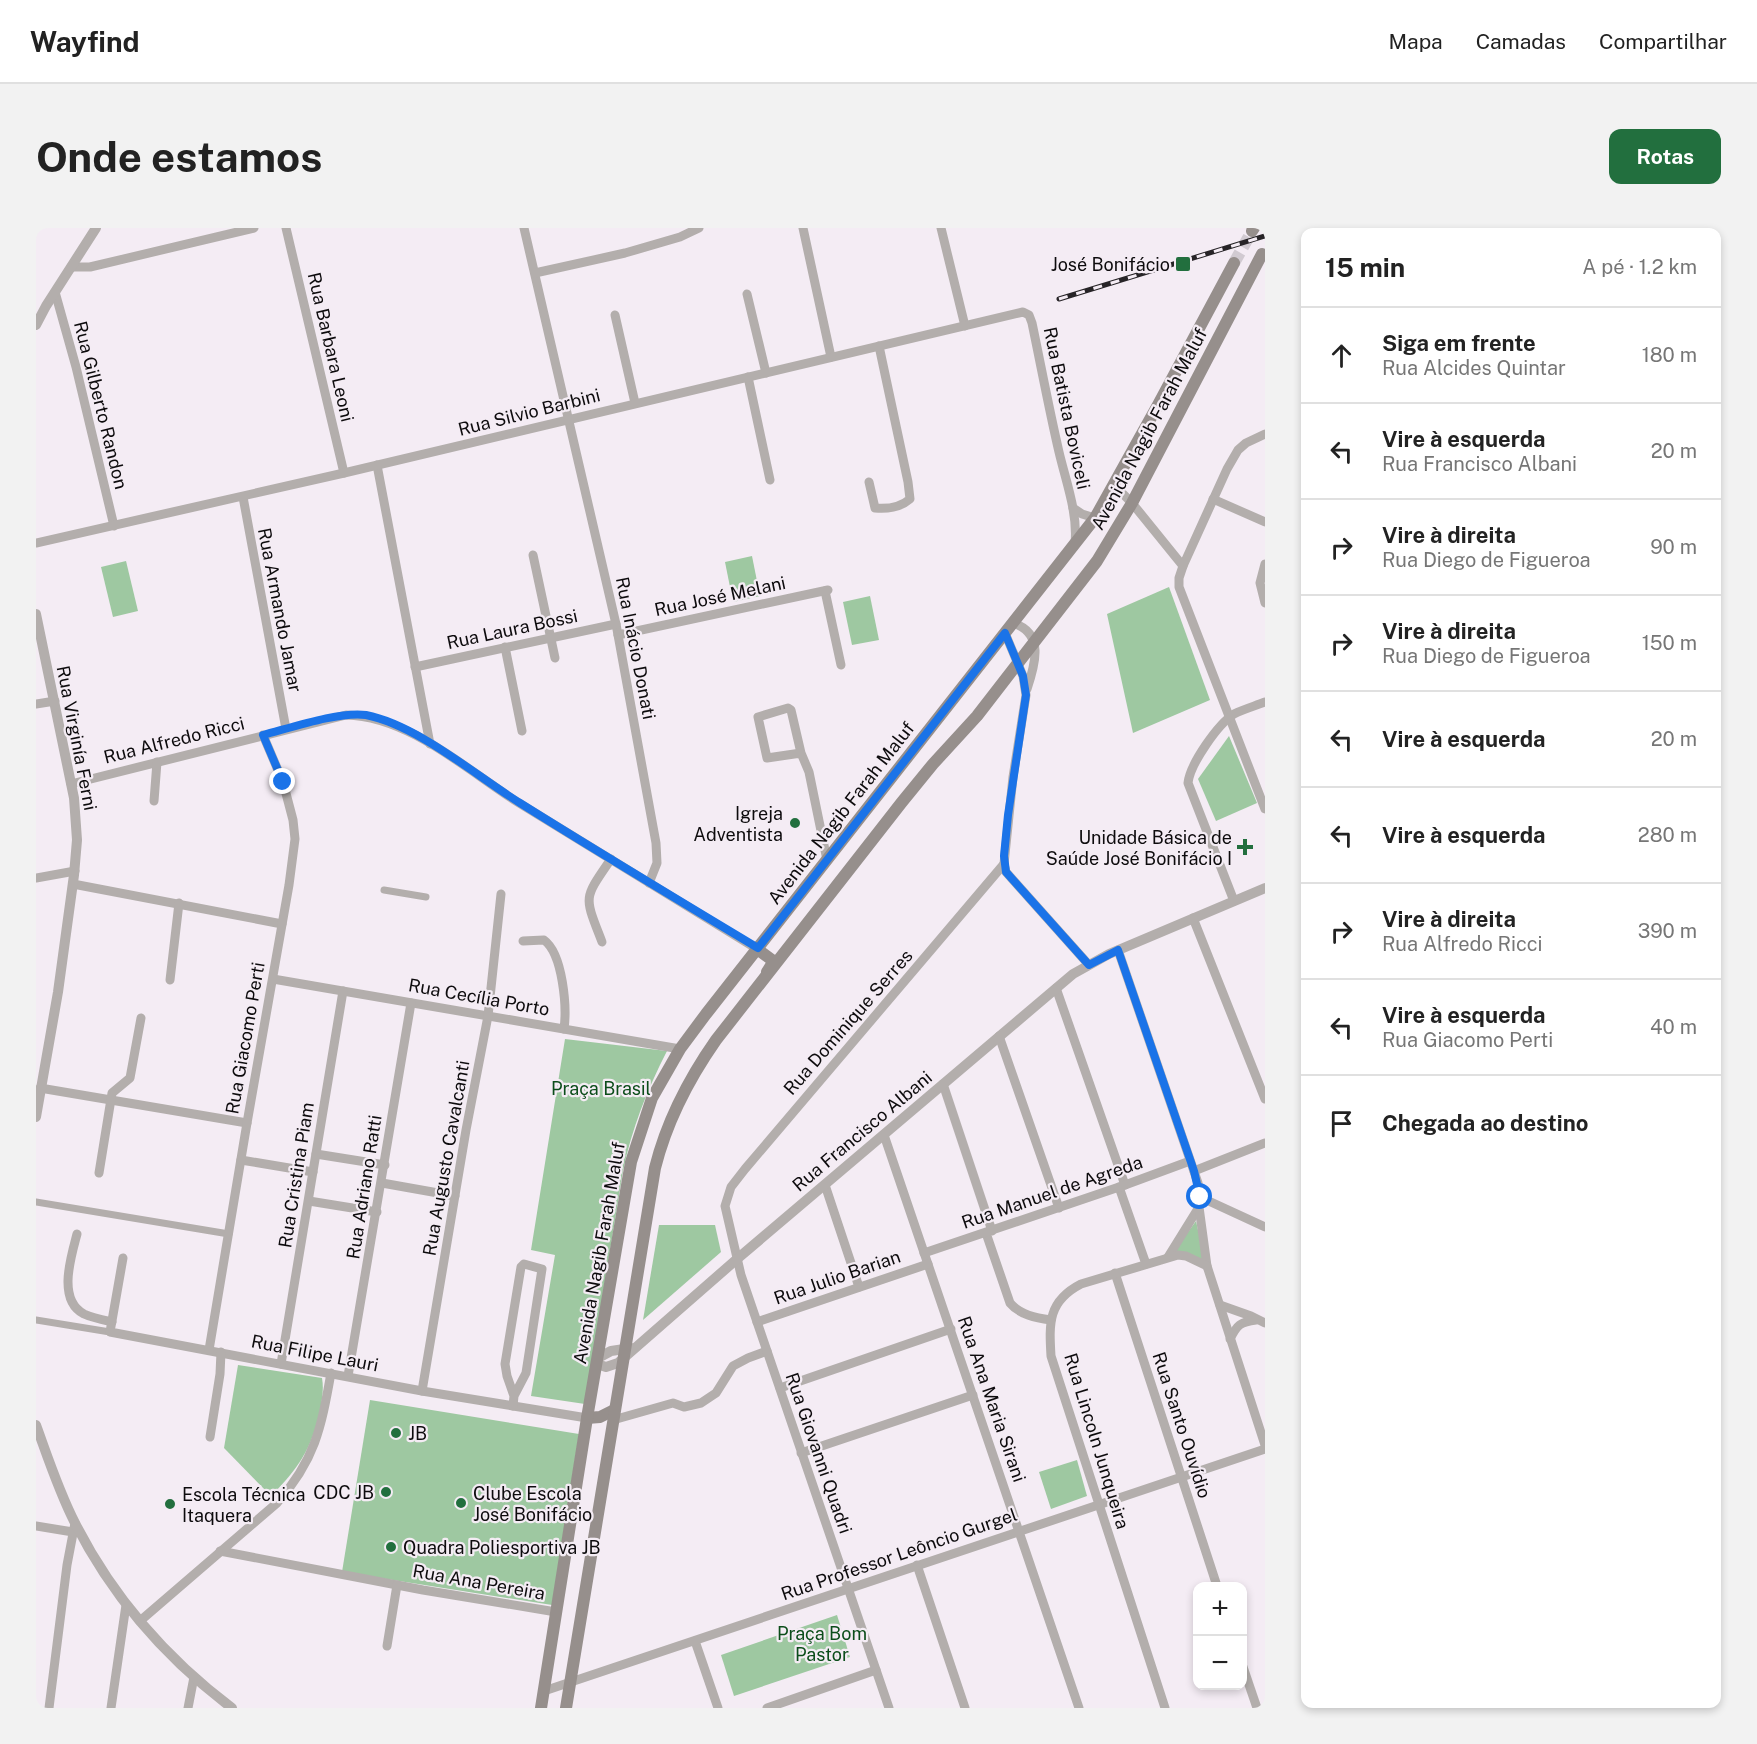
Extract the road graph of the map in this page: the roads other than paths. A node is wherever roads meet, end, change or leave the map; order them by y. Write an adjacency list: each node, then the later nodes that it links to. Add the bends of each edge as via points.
1 (96, 228): 11 (street)
2 (255, 228): 8 (street)
3 (286, 228): 27 (street, Rua Barbara Leoni)
4 (524, 228): 12 (street, Rua Inácio Donati)
5 (699, 228): 12 (street, via 625,253)
6 (803, 228): 20 (street)
7 (941, 228): 18 (street)
8 (228, 231): 11 (street, via 90,267)
9 (1262, 254): 33 (main road, Avenida Nagib Farah Maluf)
10 (1233, 263): 30 (main road, Avenida Nagib Farah Maluf)
11 (71, 267): 13 (street)
12 (535, 273): 24 (street, Rua Inácio Donati)
13 (55, 292): 17 (street); 37 (street, Rua Gilberto Randon)
14 (747, 294): 21 (street)
15 (615, 315): 23 (street)
16 (1029, 315): 18 (street, Rua Silvio Barbini, via 1023,312); 34 (street, Rua Batista Boviceli)
17 (36, 325)
18 (965, 326): 19 (street, Rua Silvio Barbini)
19 (879, 346): 20 (street, Rua Silvio Barbini); 29 (street, via 910,499 904,504 875,508)
20 (831, 357): 21 (street, Rua Silvio Barbini)
21 (766, 373): 22 (street, Rua Silvio Barbini)
22 (748, 377): 23 (street, Rua Silvio Barbini); 28 (street)
23 (635, 403): 24 (street, Rua Silvio Barbini)
24 (568, 420): 26 (street, Rua Silvio Barbini); 45 (street, Rua Inácio Donati)
25 (1265, 434): 32 (street, via 1238,450)
26 (377, 465): 27 (street, Rua Silvio Barbini); 54 (street)
27 (344, 473): 31 (street, Rua Silvio Barbini)
28 (770, 480)
29 (869, 482)
30 (1114, 485): 33 (street); 35 (main road, Avenida Nagib Farah Maluf)
31 (243, 497): 37 (street, Rua Silvio Barbini); 60 (street, Rua Armando Jamar)
32 (1213, 499): 36 (street); 42 (street)
33 (1132, 502): 42 (street); 49 (main road, Avenida Nagib Farah Maluf, via 1097,561)
34 (1073, 508): 35 (street, Rua Batista Boviceli); 39 (street, Rua Batista Boviceli)
35 (1095, 518): 39 (main road, Avenida Nagib Farah Maluf)
36 (1265, 522)
37 (114, 526): 38 (street, Rua Silvio Barbini)
38 (36, 543)
39 (1074, 546): 46 (main road, Avenida Nagib Farah Maluf)
40 (533, 555): 48 (street)
41 (1265, 564): 43 (street, via 1260,583)
42 (1183, 566): 59 (street, via 1179,578 1181,596)
43 (1265, 603)
44 (36, 614): 56 (street, Rua Virginía Ferni)
45 (616, 624): 47 (street, Rua Inácio Donati); 48 (street, Rua Laura Bossi)
46 (1009, 628): 49 (street, via 1027,629); 52 (street); 70 (main road, Avenida Nagib Farah Maluf)
47 (618, 635): 53 (street, Rua José Melani, via 827,590); 74 (street, Rua Inácio Donati, via 656,843 657,863)
48 (552, 637): 50 (street, Rua Laura Bossi); 51 (street)
49 (1034, 641): 52 (main road, Avenida Nagib Farah Maluf); 55 (street, via 1033,671)
50 (505, 647): 54 (street, Rua Laura Bossi); 61 (street)
51 (555, 658)
52 (1017, 662): 55 (street); 89 (main road, Avenida Nagib Farah Maluf)
53 (842, 665)
54 (415, 667): 63 (street)
55 (1026, 695): 71 (street)
56 (55, 701): 58 (street); 66 (street, Rua Virginía Ferni)
57 (1265, 702): 59 (street)
58 (36, 704)
59 (1230, 717): 68 (street); 80 (street, via 1194,763 1188,783)
60 (286, 729): 62 (street, Rua Alfredo Ricci); 63 (street, Rua Alfredo Ricci, via 346,715 363,715 381,719)
61 (522, 731)
62 (263, 735): 65 (street, Rua Alfredo Ricci); 83 (street, Rua Giacomo Perti, via 283,782 293,820 293,852)
63 (430, 744): 69 (street, Rua Alfredo Ricci)
64 (801, 753): 64 (street, via 790,708 758,717 767,758); 70 (street)
65 (157, 762): 66 (street, Rua Alfredo Ricci); 67 (street)
66 (71, 784): 72 (street, Rua Virginía Ferni, via 77,820)
67 (154, 801)
68 (1265, 809)
69 (610, 859): 74 (street, Rua Alfredo Ricci); 85 (street, via 588,897)
70 (827, 860): 86 (main road, Avenida Nagib Farah Maluf)
71 (1004, 864): 88 (street, via 1006,872); 123 (street, Rua Dominique Serres, via 745,1169 731,1187)
72 (75, 871): 73 (street); 75 (street, Rua Virginía Ferni)
73 (36, 878)
74 (649, 883): 86 (street, Rua Alfredo Ricci)
75 (73, 884): 81 (street); 100 (street, Rua Virginía Ferni, via 58,992)
76 (1265, 888): 80 (street, Rua Francisco Albani)
77 (384, 890): 79 (street)
78 (501, 894): 95 (street, Rua Augusto Cavalcanti)
79 (426, 897)
80 (1234, 901): 82 (street, Rua Francisco Albani)
81 (179, 903): 83 (street); 91 (street)
82 (1193, 918): 87 (street, Rua Francisco Albani); 103 (street)
83 (282, 924): 90 (street, Rua Giacomo Perti)
84 (523, 941): 97 (street, via 544,940 552,949 565,987)
85 (602, 942)
86 (758, 948): 89 (main road, via 771,960); 99 (main road, Avenida Nagib Farah Maluf)
87 (1118, 950): 88 (street, Rua Francisco Albani); 111 (street)
88 (1089, 965): 92 (street, Rua Francisco Albani)
89 (767, 977): 151 (main road, Avenida Nagib Farah Maluf, via 701,1062 667,1128 655,1168)
90 (273, 979): 93 (street, Rua Cecília Porto); 106 (street, Rua Giacomo Perti)
91 (170, 980)
92 (1056, 988): 98 (street, Rua Francisco Albani); 118 (street)
93 (343, 991): 94 (street, Rua Cecília Porto); 109 (street, Rua Cristina Piam)
94 (411, 1003): 95 (street, Rua Cecília Porto); 112 (street, Rua Adriano Ratti)
95 (488, 1016): 97 (street, Rua Cecília Porto); 119 (street, Rua Augusto Cavalcanti)
96 (141, 1018): 104 (street, via 129,1078 114,1090)
97 (564, 1029): 99 (street, Rua Cecília Porto)
98 (999, 1036): 101 (street, Rua Francisco Albani); 124 (street)
99 (680, 1049): 152 (main road, Avenida Nagib Farah Maluf, via 652,1098 631,1162)
100 (40, 1067): 102 (street, Rua Virginía Ferni)
101 (943, 1084): 107 (street, Rua Francisco Albani); 127 (street)
102 (40, 1088): 104 (street); 105 (street, Rua Virginía Ferni)
103 (1265, 1098)
104 (111, 1100): 106 (street); 115 (street)
105 (36, 1117)
106 (247, 1123): 110 (street, Rua Giacomo Perti)
107 (884, 1135): 117 (street, Rua Francisco Albani); 130 (street, Rua Ana Maria Sirani)
108 (1265, 1143): 113 (street)
109 (316, 1154): 112 (street); 114 (street, Rua Cristina Piam)
110 (241, 1160): 114 (street); 129 (street, Rua Giacomo Perti)
111 (1190, 1161): 113 (street); 118 (street, Rua Manuel de Agreda)
112 (385, 1165): 116 (street, Rua Adriano Ratti)
113 (1194, 1171): 122 (street)
114 (314, 1172): 120 (street, Rua Cristina Piam)
115 (99, 1173)
116 (382, 1183): 119 (street); 125 (street, Rua Adriano Ratti)
117 (825, 1185): 133 (street, Rua Francisco Albani); 138 (street)
118 (1122, 1186): 124 (street, Rua Manuel de Agreda); 136 (street)
119 (455, 1196): 157 (street, Rua Augusto Cavalcanti)
120 (309, 1201): 125 (street); 153 (street, Rua Cristina Piam)
121 (36, 1202): 129 (street)
122 (1199, 1202): 126 (street); 131 (street); 134 (street)
123 (725, 1206): 133 (street, Rua Giovanni Quadri)
124 (1059, 1208): 127 (street, Rua Manuel de Agreda)
125 (377, 1212): 155 (street, Rua Adriano Ratti)
126 (1265, 1227)
127 (989, 1232): 130 (street, Rua Manuel de Agreda); 141 (street, via 1010,1303 1023,1313)
128 (76, 1234): 143 (street, via 69,1264 70,1300 84,1314)
129 (229, 1234): 148 (street, Rua Giacomo Perti)
130 (924, 1253): 135 (street, Rua Ana Maria Sirani)
131 (1168, 1257): 134 (street, Rua Lincoln Junqueira, via 1186,1256); 136 (street, Rua Lincoln Junqueira)
132 (123, 1258): 143 (street)
133 (737, 1259): 144 (street, Rua Giovanni Quadri); 151 (street, Rua Francisco Albani)
134 (1206, 1262): 139 (street)
135 (928, 1264): 138 (street, Rua Julio Barian); 145 (street, Rua Ana Maria Sirani)
136 (1146, 1264): 137 (street, Rua Lincoln Junqueira)
137 (1115, 1273): 141 (street, Rua Lincoln Junqueira, via 1067,1291); 168 (street, Rua Santo Ouvídio)
138 (859, 1287): 144 (street, Rua Julio Barian)
139 (1220, 1305): 142 (street); 147 (street)
140 (36, 1320): 146 (street)
141 (1051, 1320): 169 (street, Rua Lincoln Junqueira, via 1051,1356)
142 (1262, 1321): 147 (street, via 1243,1322 1236,1326)
143 (112, 1322): 146 (street)
144 (757, 1322): 149 (street, Rua Giovanni Quadri)
145 (951, 1329): 156 (street); 158 (street, Rua Ana Maria Sirani)
146 (111, 1332): 148 (street, Rua Filipe Lauri)
147 (1230, 1339): 166 (street)
148 (209, 1350): 150 (street, Rua Filipe Lauri)
149 (767, 1351): 156 (street, Rua Giovanni Quadri); 160 (street, via 733,1366 716,1393 701,1403 684,1407 673,1403)
150 (221, 1352): 153 (street, Rua Filipe Lauri); 164 (street)
151 (627, 1352): 152 (street, Rua Francisco Albani, via 613,1366 606,1367); 160 (main road, Avenida Nagib Farah Maluf)
152 (597, 1361): 161 (main road, Avenida Nagib Farah Maluf)
153 (281, 1364): 154 (street, Rua Filipe Lauri)
154 (331, 1373): 155 (street, Rua Filipe Lauri); 173 (street, via 317,1440 302,1473 277,1503)
155 (348, 1376): 157 (street, Rua Filipe Lauri)
156 (780, 1388): 167 (street, Rua Giovanni Quadri)
157 (422, 1391): 159 (street, Rua Filipe Lauri)
158 (973, 1395): 167 (street); 172 (street, Rua Ana Maria Sirani)
159 (514, 1401): 159 (street, via 526,1373 542,1269 524,1264 505,1364); 161 (street, Rua Filipe Lauri)
160 (613, 1415): 161 (main road); 165 (main road, Avenida Nagib Farah Maluf)
161 (587, 1418): 163 (main road, Avenida Nagib Farah Maluf)
162 (37, 1432): 171 (street)
163 (585, 1434): 165 (main road, via 598,1431); 179 (main road, Avenida Nagib Farah Maluf)
164 (210, 1437)
165 (610, 1437): 186 (main road, Avenida Nagib Farah Maluf)
166 (1265, 1447): 168 (street, Rua Professor Leôncio Gurgel)
167 (801, 1453): 177 (street, Rua Giovanni Quadri)
168 (1182, 1477): 169 (street, Rua Professor Leôncio Gurgel); 175 (street, Rua Santo Ouvídio)
169 (1099, 1504): 172 (street, Rua Professor Leôncio Gurgel); 199 (street, Rua Lincoln Junqueira)
170 (36, 1526): 171 (street)
171 (74, 1528): 178 (street); 188 (street)
172 (1019, 1531): 174 (street, Rua Professor Leôncio Gurgel); 198 (street, Rua Ana Maria Sirani)
173 (219, 1551): 176 (street, Rua Ana Pereira); 180 (street)
174 (917, 1566): 177 (street, Rua Professor Leôncio Gurgel); 197 (street)
175 (1215, 1582)
176 (397, 1585): 179 (street, Rua Ana Pereira); 182 (street)
177 (848, 1589): 181 (street, Rua Professor Leôncio Gurgel); 183 (street, Rua Giovanni Quadri)
178 (126, 1605): 180 (street); 189 (street)
179 (556, 1612): 187 (main road, Avenida Nagib Farah Maluf)
180 (140, 1621): 184 (street)
181 (695, 1641): 186 (street, Rua Professor Leôncio Gurgel); 194 (street)
182 (387, 1646)
183 (876, 1670): 195 (street); 196 (street, Rua Giovanni Quadri)
184 (194, 1677): 190 (street); 191 (street)
185 (1247, 1679): 200 (street)
186 (570, 1683): 187 (street, Rua Professor Leôncio Gurgel); 193 (main road, Avenida Nagib Farah Maluf)
187 (544, 1691): 192 (main road, Avenida Nagib Farah Maluf)
188 (49, 1708)
189 (111, 1708)
190 (188, 1708)
191 (232, 1708)
192 (541, 1708)
193 (566, 1708)
194 (718, 1708)
195 (767, 1708)
196 (889, 1708)
197 (964, 1708)
198 (1079, 1708)
199 (1165, 1708)
200 (1257, 1708)

